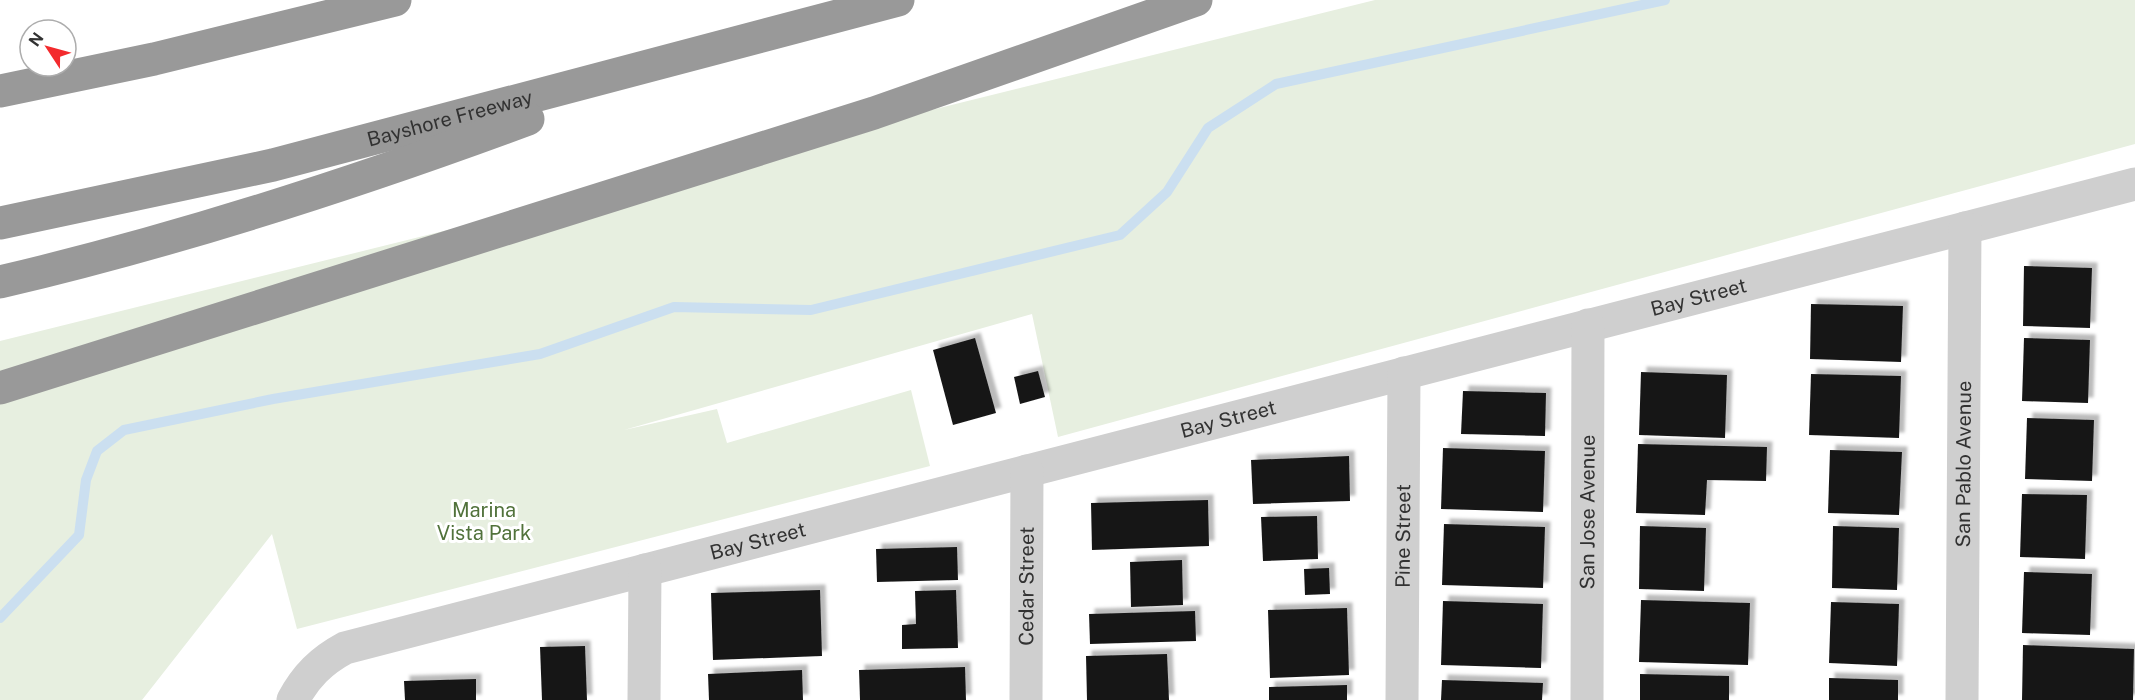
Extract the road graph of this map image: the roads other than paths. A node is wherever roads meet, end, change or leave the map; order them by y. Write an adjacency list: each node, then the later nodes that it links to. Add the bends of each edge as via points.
1 (395, 0): 5 (highway, via 154,59)
2 (898, 0): 4 (highway, Bayshore Freeway)
3 (1196, 0): 12 (highway, via 874,113)
4 (718, 48): 7 (highway, Bayshore Freeway, via 273,165); 9 (highway, via 282,205)
5 (0, 91)
6 (2135, 184): 8 (street, Bay Street)
7 (0, 223)
8 (1965, 228): 10 (street, Bay Street); 20 (street, San Pablo Avenue)
9 (0, 282)
10 (1588, 326): 11 (street, Bay Street); 19 (street, San Jose Avenue)
11 (1404, 374): 13 (street, Bay Street); 18 (street, Pine Street)
12 (0, 388)
13 (1027, 471): 14 (street, Bay Street); 17 (street, Cedar Street)
14 (645, 570): 15 (street, Bay Street, via 345,648 323,660 303,681); 16 (street)
15 (293, 700)
16 (644, 700)
17 (1026, 700)
18 (1402, 700)
19 (1587, 700)
20 (1962, 700)

